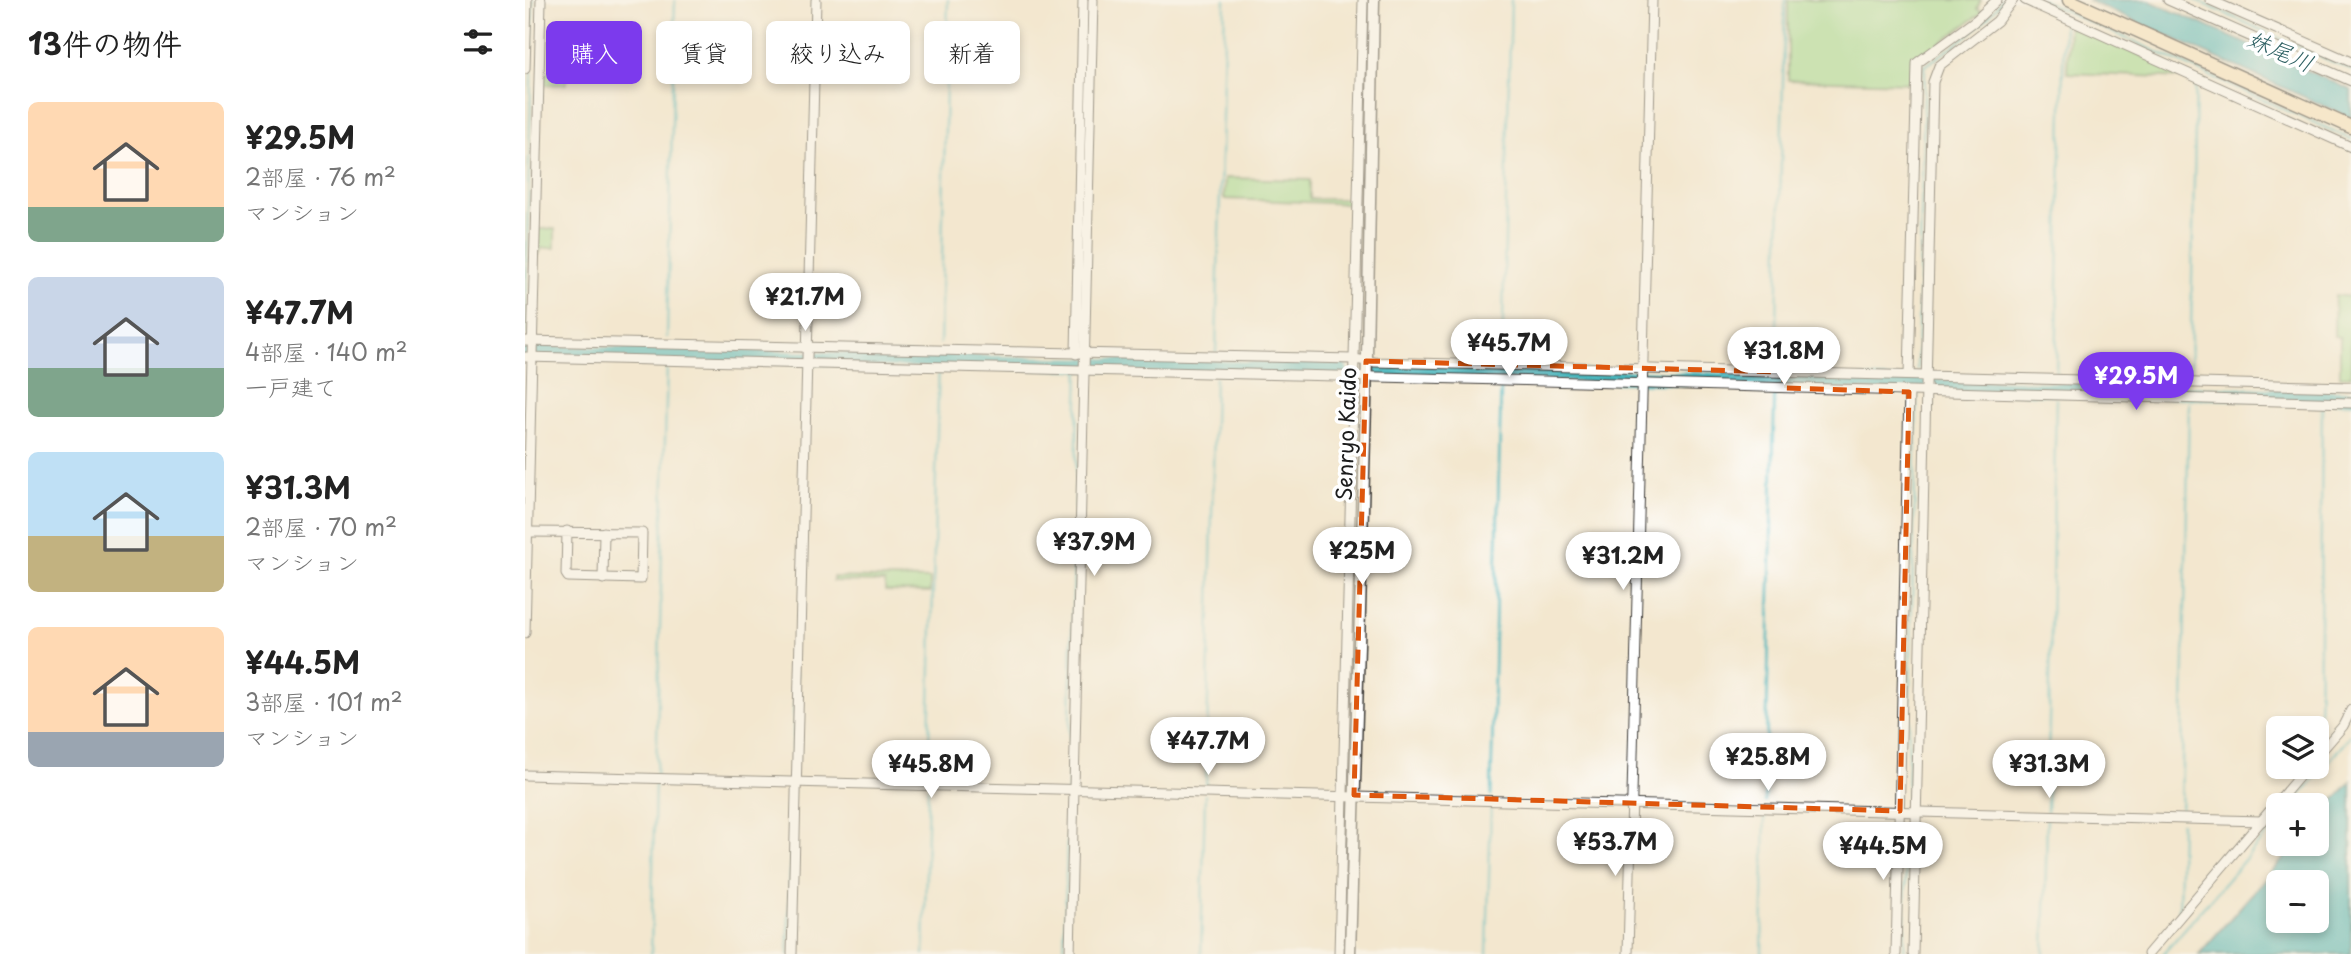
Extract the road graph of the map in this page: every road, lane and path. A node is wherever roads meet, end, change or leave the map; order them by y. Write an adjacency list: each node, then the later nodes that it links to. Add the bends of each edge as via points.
1 (527, 0): 17 (street)
2 (541, 0): 23 (street)
3 (816, 0): 25 (street)
4 (1083, 0): 29 (street)
5 (1093, 0): 29 (street)
6 (1363, 0): 26 (street)
7 (1374, 0): 27 (street, Senryo Kaido)
8 (1652, 0): 35 (street)
9 (1997, 0): 15 (street)
10 (2013, 0): 15 (street, via 1997,22)
11 (2025, 0): 19 (street, via 2198,77)
12 (2069, 0): 19 (main road)
13 (2168, 0): 18 (street)
14 (2210, 0): 16 (street)
15 (1980, 25): 22 (street, via 1934,75); 22 (street, via 1917,63)
16 (2351, 62)
17 (525, 69)
18 (2351, 81)
19 (2265, 100): 20 (main road); 21 (street)
20 (2351, 127)
21 (2351, 147)
22 (1922, 165): 32 (street); 37 (street)
23 (530, 350): 24 (street); 24 (street); 42 (street)
24 (671, 354): 25 (street); 25 (street)
25 (806, 359): 28 (street); 28 (street); 50 (street)
26 (1353, 359): 27 (street); 30 (street); 33 (street)
27 (1366, 361): 31 (street); 34 (street, Senryo Kaido)
28 (942, 362): 29 (street); 29 (street)
29 (1082, 364): 30 (street); 30 (street); 51 (street)
30 (1212, 367): 33 (street)
31 (1505, 373): 34 (street); 35 (street); 35 (street)
32 (1909, 375): 36 (street); 37 (street)
33 (1353, 377): 34 (street); 52 (street)
34 (1366, 377): 52 (street, Senryo Kaido)
35 (1644, 377): 36 (street); 36 (street); 53 (street)
36 (1781, 383): 37 (street)
37 (1921, 387): 39 (street); 39 (street); 54 (street); 54 (street)
38 (2351, 387): 39 (street)
39 (2061, 388): 40 (street)
40 (2351, 403)
41 (567, 531): 42 (street); 43 (street); 44 (street, via 568,577)
42 (528, 532): 45 (street)
43 (604, 532): 44 (street); 44 (street, via 642,533 641,579)
44 (603, 579)
45 (525, 633)
46 (2351, 710): 47 (street)
47 (2329, 742)
48 (525, 775): 50 (street)
49 (2297, 779): 55 (street)
50 (793, 781): 51 (street); 56 (street)
51 (1070, 789): 52 (street); 57 (street)
52 (1347, 795): 53 (street); 58 (street); 59 (street, Senryo Kaido)
53 (1632, 803): 54 (street); 60 (street)
54 (1908, 811): 55 (street); 61 (street); 62 (street)
55 (2262, 821): 63 (street)
56 (792, 954)
57 (1070, 954)
58 (1339, 954)
59 (1350, 954)
60 (1628, 954)
61 (1896, 954)
62 (1913, 954)
63 (2148, 954)

